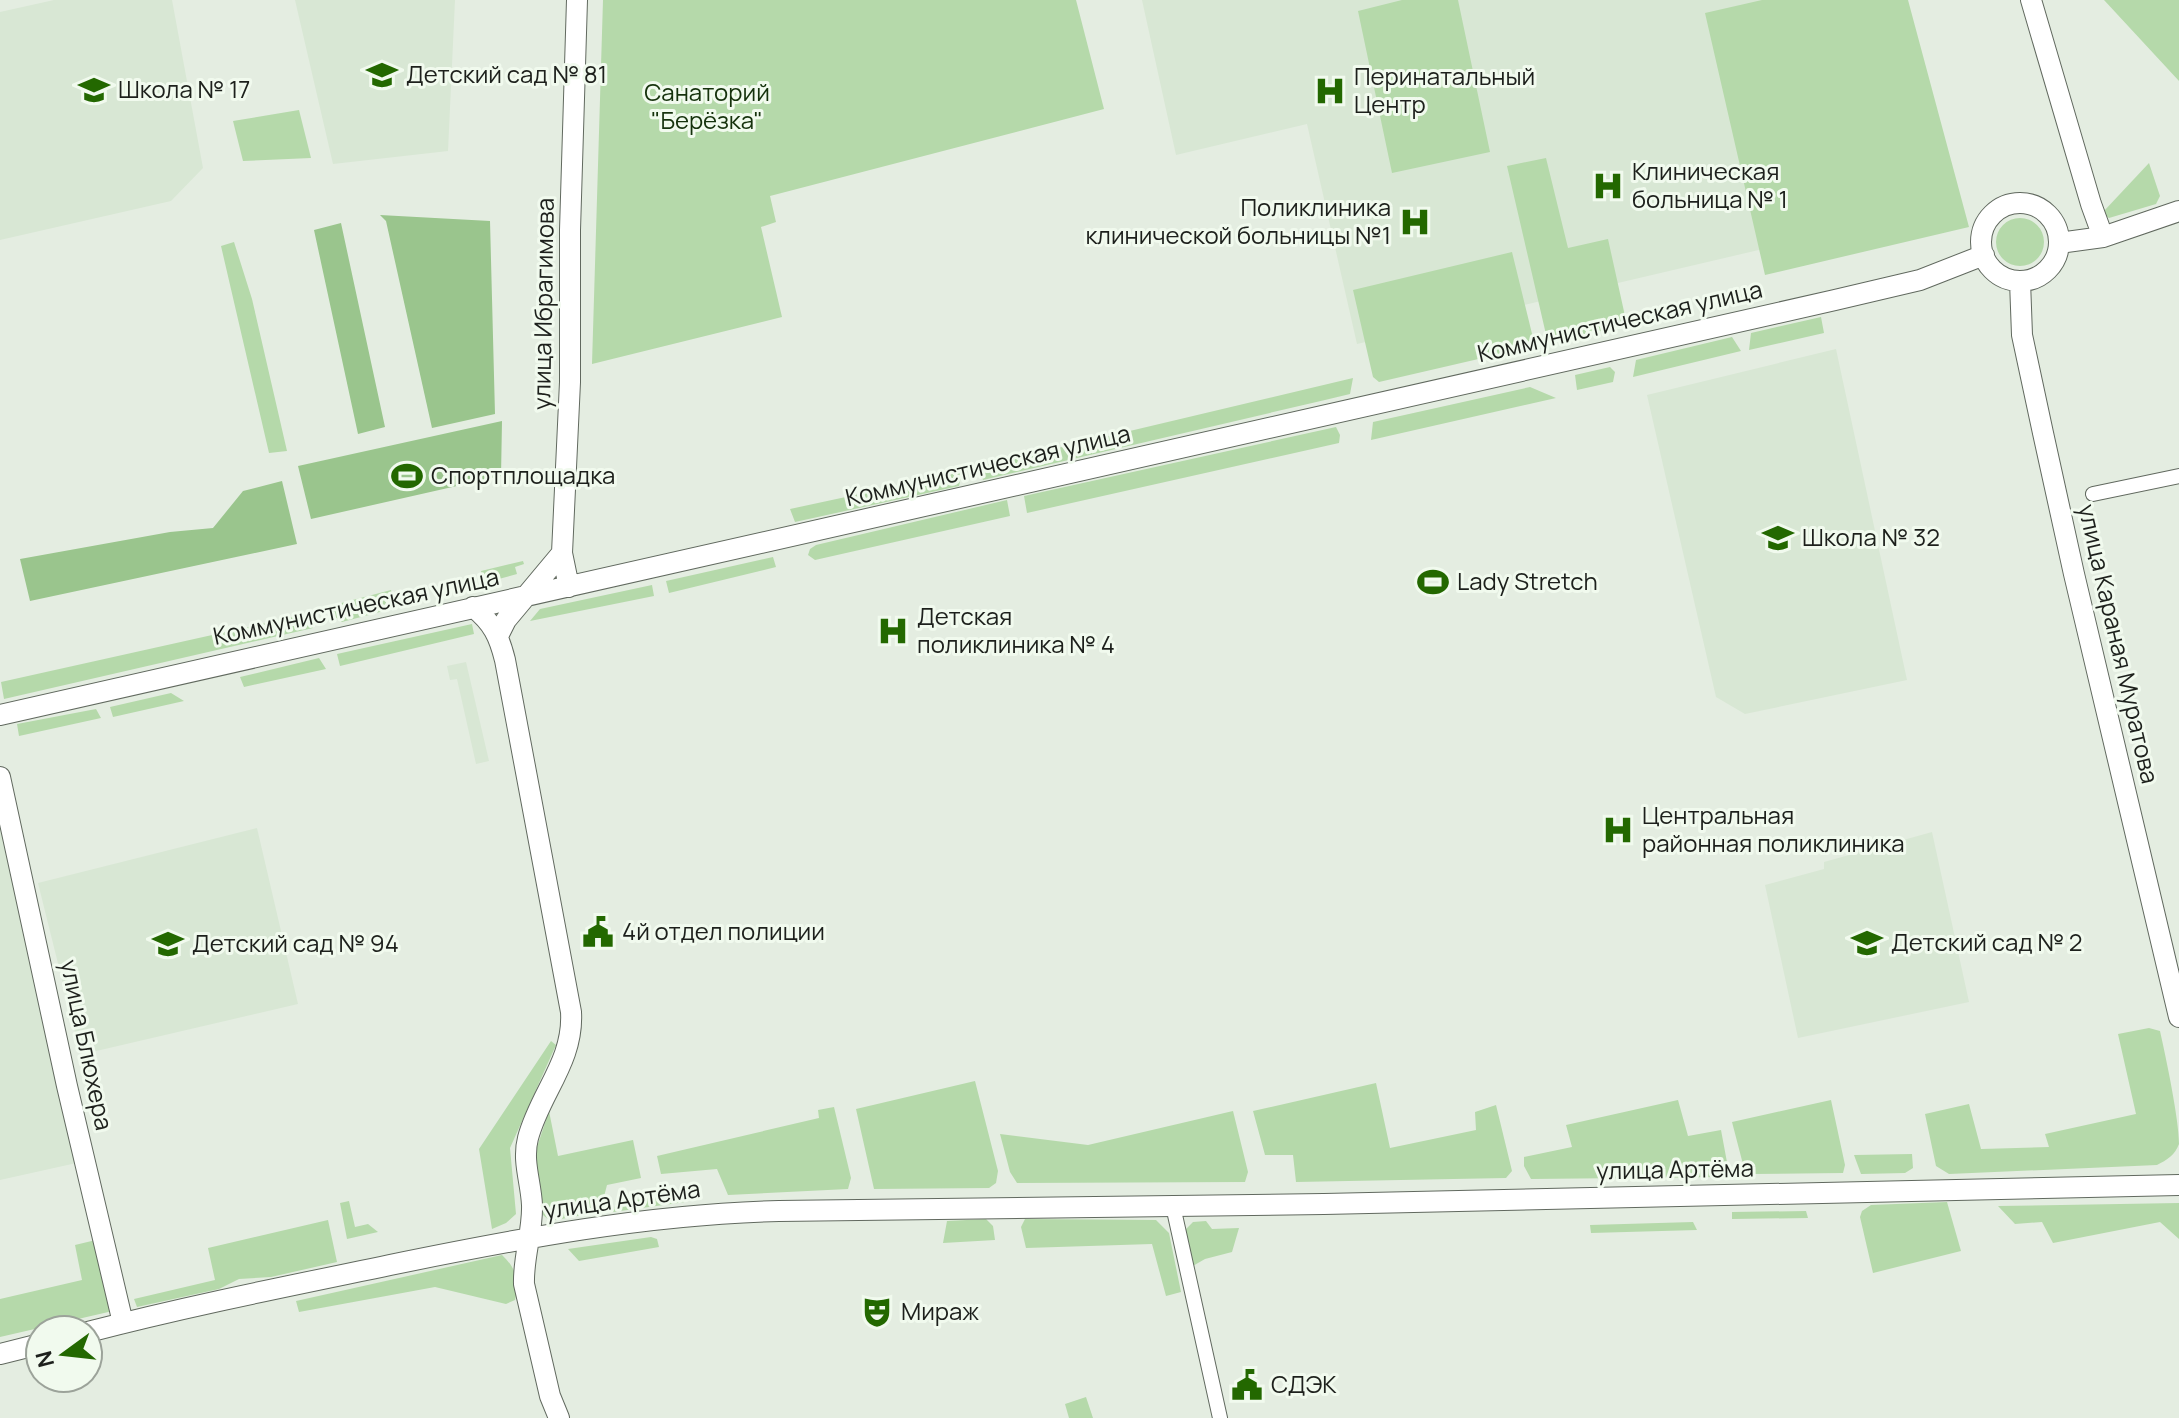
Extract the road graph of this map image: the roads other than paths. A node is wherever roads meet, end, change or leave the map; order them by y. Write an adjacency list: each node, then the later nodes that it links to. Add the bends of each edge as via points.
1 (577, 0): 10 (main road, улица Ибрагимова)
2 (2031, 0): 4 (main road)
3 (2179, 211): 4 (main road)
4 (2103, 237): 5 (main road)
5 (2059, 243): 6 (main road, via 2057,229 2043,210 2010,204 1985,225); 7 (main road, via 2047,270)
6 (1984, 255): 7 (main road, via 2002,276); 11 (main road, Коммунистическая улица, via 1920,280)
7 (2020, 281): 17 (main road, улица Караная Муратова, via 2022,335 2037,405)
8 (2179, 476): 9 (street)
9 (2093, 494)
10 (562, 553): 11 (main road, улица Ибрагимова); 12 (main road)
11 (569, 587): 12 (main road, Коммунистическая улица)
12 (526, 596): 13 (main road, Коммунистическая улица); 14 (main road)
13 (473, 607): 14 (main road); 15 (main road, Коммунистическая улица)
14 (499, 634): 20 (main road, via 572,1033 528,1138)
15 (0, 715)
16 (0, 777): 21 (main road, улица Блюхера)
17 (2179, 1017)
18 (2179, 1185): 19 (main road, улица Артёма)
19 (1173, 1206): 20 (main road, улица Артёма, via 704,1214); 26 (street)
20 (528, 1239): 21 (main road, улица Артёма); 25 (main road, via 524,1284)
21 (123, 1323): 22 (main road, улица Артёма)
22 (104, 1328)
23 (24, 1348): 24 (main road)
24 (0, 1354)
25 (559, 1418)
26 (1220, 1418)

